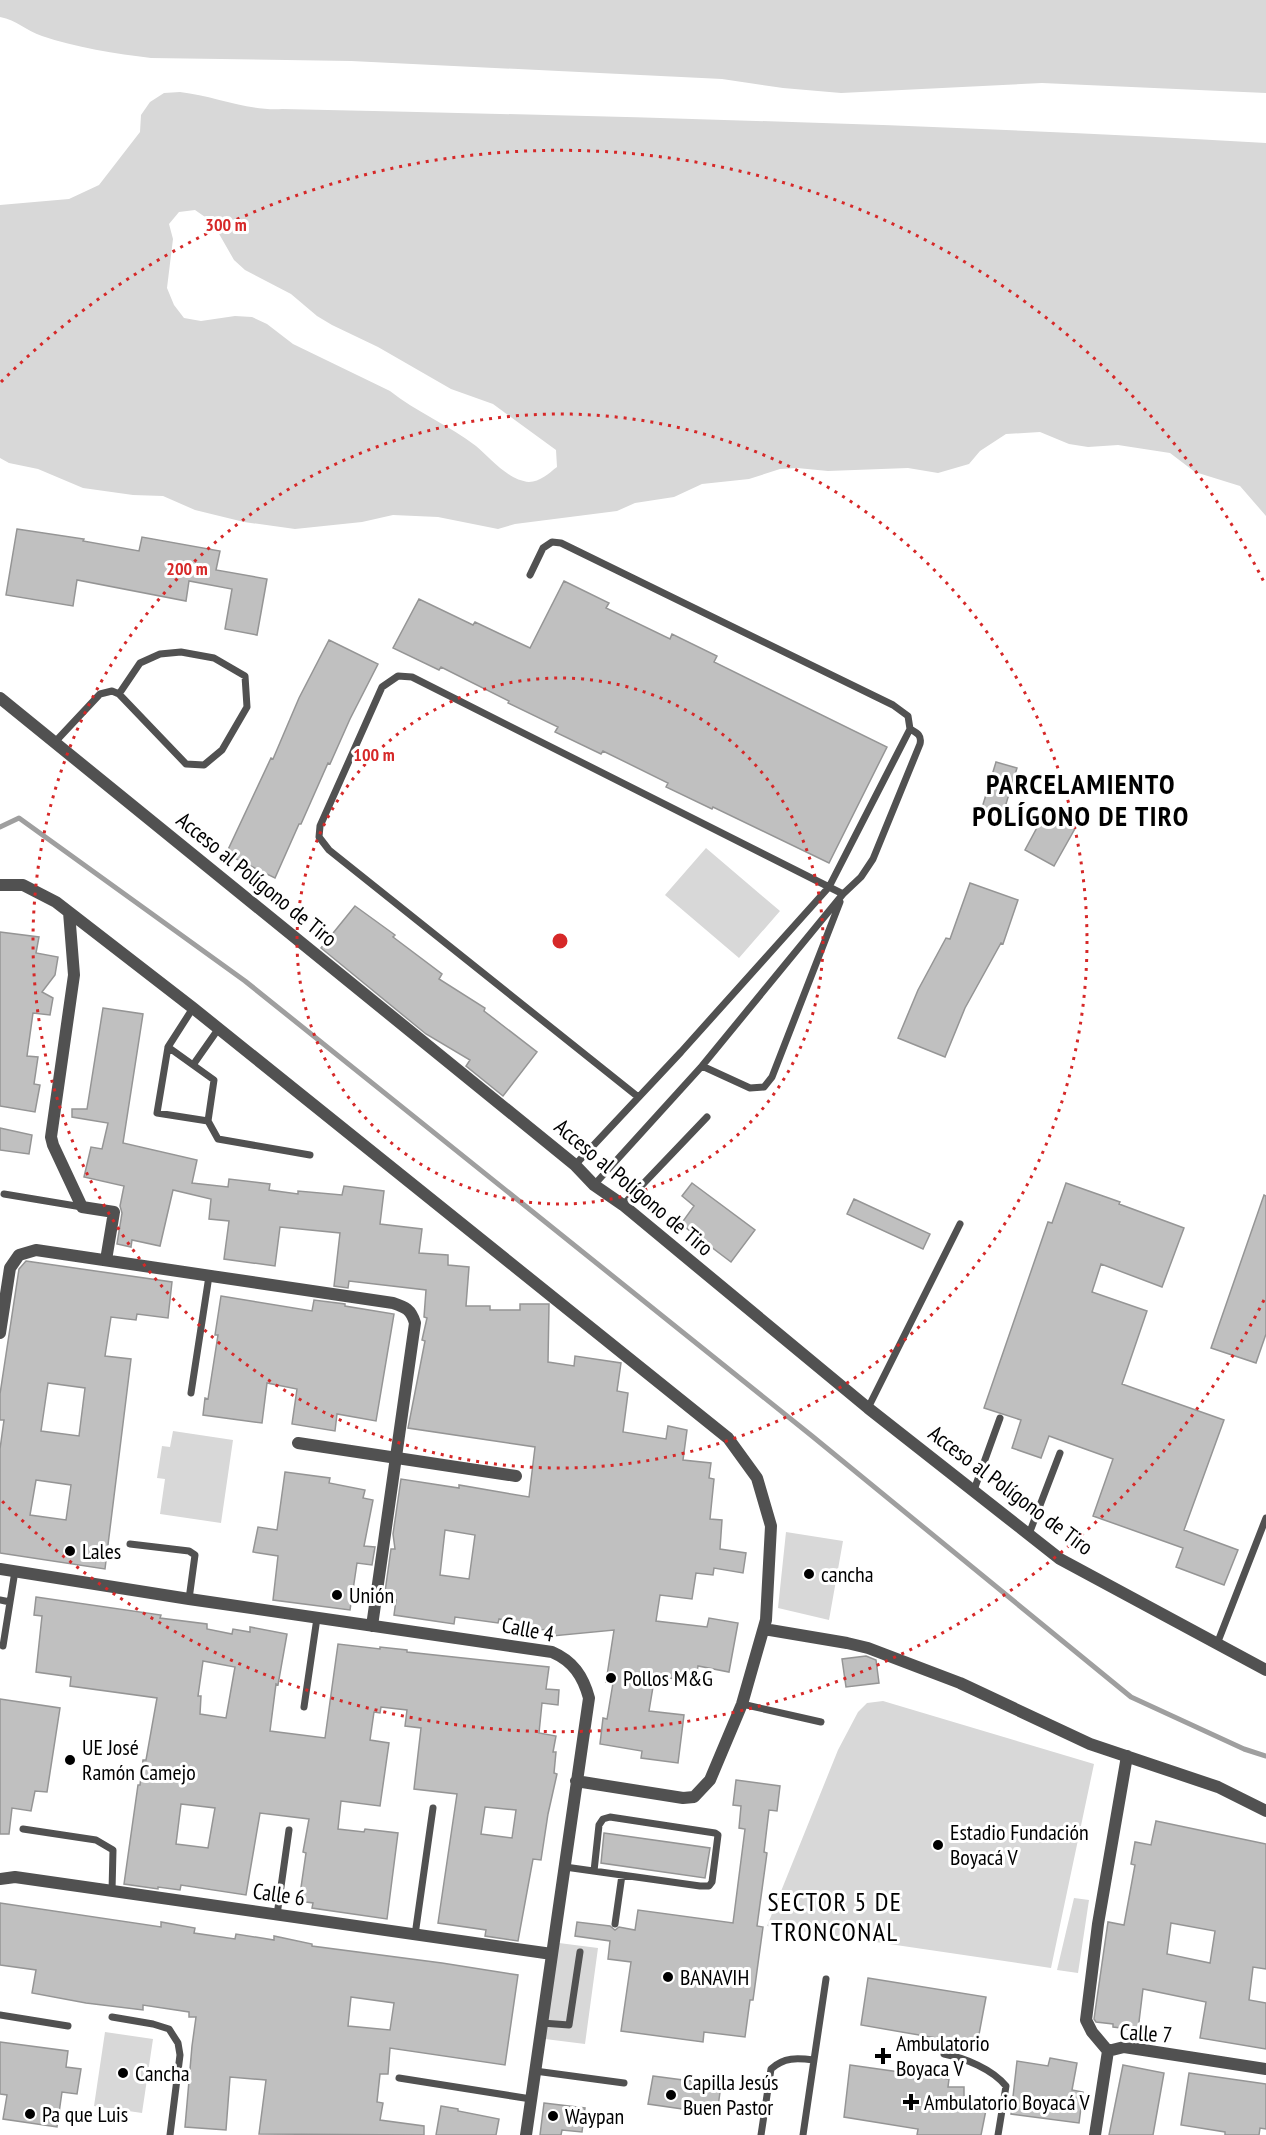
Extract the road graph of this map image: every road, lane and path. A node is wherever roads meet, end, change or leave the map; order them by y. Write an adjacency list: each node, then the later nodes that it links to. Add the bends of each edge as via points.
1 (530, 575): 4 (lane, via 543,548 552,542 561,543 893,705 908,716)
2 (119, 694): 2 (lane, via 186,764 204,765 222,750 247,707 245,676 213,658 181,652 160,654 140,663); 5 (lane, via 100,694)
3 (0, 698): 5 (street, Acceso al Polígono de Tiro)
4 (910, 729): 7 (lane); 8 (lane, via 921,739 916,754 873,859)
5 (55, 742): 19 (street, Acceso al Polígono de Tiro)
6 (0, 885): 9 (street, via 23,885)
7 (829, 887): 8 (lane); 15 (lane); 15 (lane, via 412,677 398,676 382,687 320,826 319,837 329,850)
8 (843, 894): 14 (lane); 14 (lane, via 772,1077 764,1087 750,1088)
9 (69, 912): 10 (street); 23 (street, via 74,975 51,1137)
10 (193, 1008): 11 (street); 12 (lane)
11 (219, 1028): 13 (lane); 46 (street, via 728,1438 757,1478 771,1526)
12 (168, 1047): 13 (lane); 17 (lane, via 158,1113)
13 (194, 1065): 17 (lane, via 214,1080)
14 (702, 1066): 20 (lane)
15 (637, 1096): 19 (lane)
16 (707, 1117): 22 (lane)
17 (208, 1121): 18 (lane, via 218,1139)
18 (310, 1155)
19 (575, 1164): 20 (street, Acceso al Polígono de Tiro)
20 (594, 1185): 22 (street, Acceso al Polígono de Tiro)
21 (4, 1194): 23 (lane)
22 (623, 1205): 29 (street, Acceso al Polígono de Tiro)
23 (82, 1207): 25 (street, via 114,1212)
24 (960, 1224): 29 (lane)
25 (106, 1260): 26 (street); 27 (street, via 36,1250 19,1255 10,1268)
26 (208, 1276): 28 (lane); 33 (street, via 407,1308 415,1323)
27 (0, 1333)
28 (190, 1393)
29 (868, 1408): 35 (street, Acceso al Polígono de Tiro)
30 (1000, 1418): 35 (lane)
31 (298, 1443): 33 (street)
32 (1060, 1453): 37 (lane)
33 (396, 1458): 34 (street); 45 (street)
34 (516, 1476)
35 (974, 1490): 37 (street, Acceso al Polígono de Tiro)
36 (1266, 1518): 47 (lane)
37 (1029, 1534): 47 (street, Acceso al Polígono de Tiro, via 1060,1559)
38 (130, 1544): 41 (lane, via 195,1555)
39 (0, 1569): 40 (street, Calle 4)
40 (15, 1571): 41 (street, Calle 4); 43 (lane)
41 (189, 1599): 44 (street, Calle 4)
42 (0, 1600): 43 (lane)
43 (10, 1602): 48 (lane)
44 (317, 1618): 45 (street, Calle 4); 51 (lane)
45 (372, 1626): 54 (street, Calle 4, via 552,1652 564,1658 585,1681 589,1698)
46 (764, 1629): 50 (street); 53 (street, via 868,1648 960,1683 1090,1744)
47 (1217, 1644): 49 (street, Acceso al Polígono de Tiro)
48 (3, 1646)
49 (1266, 1670)
50 (742, 1704): 52 (lane); 54 (street, via 710,1780 694,1797)
51 (304, 1707)
52 (821, 1722)
53 (1126, 1756): 56 (street, via 1218,1787); 74 (street, via 1086,2020)
54 (576, 1782): 59 (street, Calle 4)
55 (433, 1808): 66 (lane)
56 (1266, 1811)
57 (23, 1829): 63 (lane, via 96,1840 113,1850)
58 (289, 1830): 64 (lane)
59 (565, 1867): 60 (lane); 68 (street, Calle 4)
60 (594, 1871): 61 (lane); 61 (lane, via 603,1819 718,1835 709,1886)
61 (622, 1875): 65 (lane)
62 (0, 1879): 63 (street, Calle 6, via 15,1877)
63 (112, 1891): 64 (street, Calle 6)
64 (277, 1915): 66 (street, Calle 6)
65 (615, 1924)
66 (415, 1935): 68 (street, Calle 6)
67 (580, 1952): 72 (lane, via 569,2025)
68 (552, 1954): 72 (street, Calle 4)
69 (826, 1979): 76 (lane)
70 (0, 2015): 73 (lane)
71 (112, 2017): 82 (lane, via 169,2029 178,2043 179,2074)
72 (542, 2023): 78 (street, Calle 4)
73 (68, 2026)
74 (1108, 2051): 77 (street, Calle 7, via 1124,2047); 87 (street, Calle 7)
75 (944, 2054): 86 (lane, via 961,2057 1006,2086)
76 (814, 2060): 84 (lane, via 794,2057 771,2069); 85 (lane)
77 (1266, 2068)
78 (535, 2071): 80 (lane); 81 (street, Calle 4)
79 (399, 2078): 81 (lane)
80 (624, 2083)
81 (531, 2099): 83 (street, Calle 4)
82 (170, 2135)
83 (526, 2135)
84 (761, 2135)
85 (803, 2135)
86 (998, 2135)
87 (1095, 2135)

